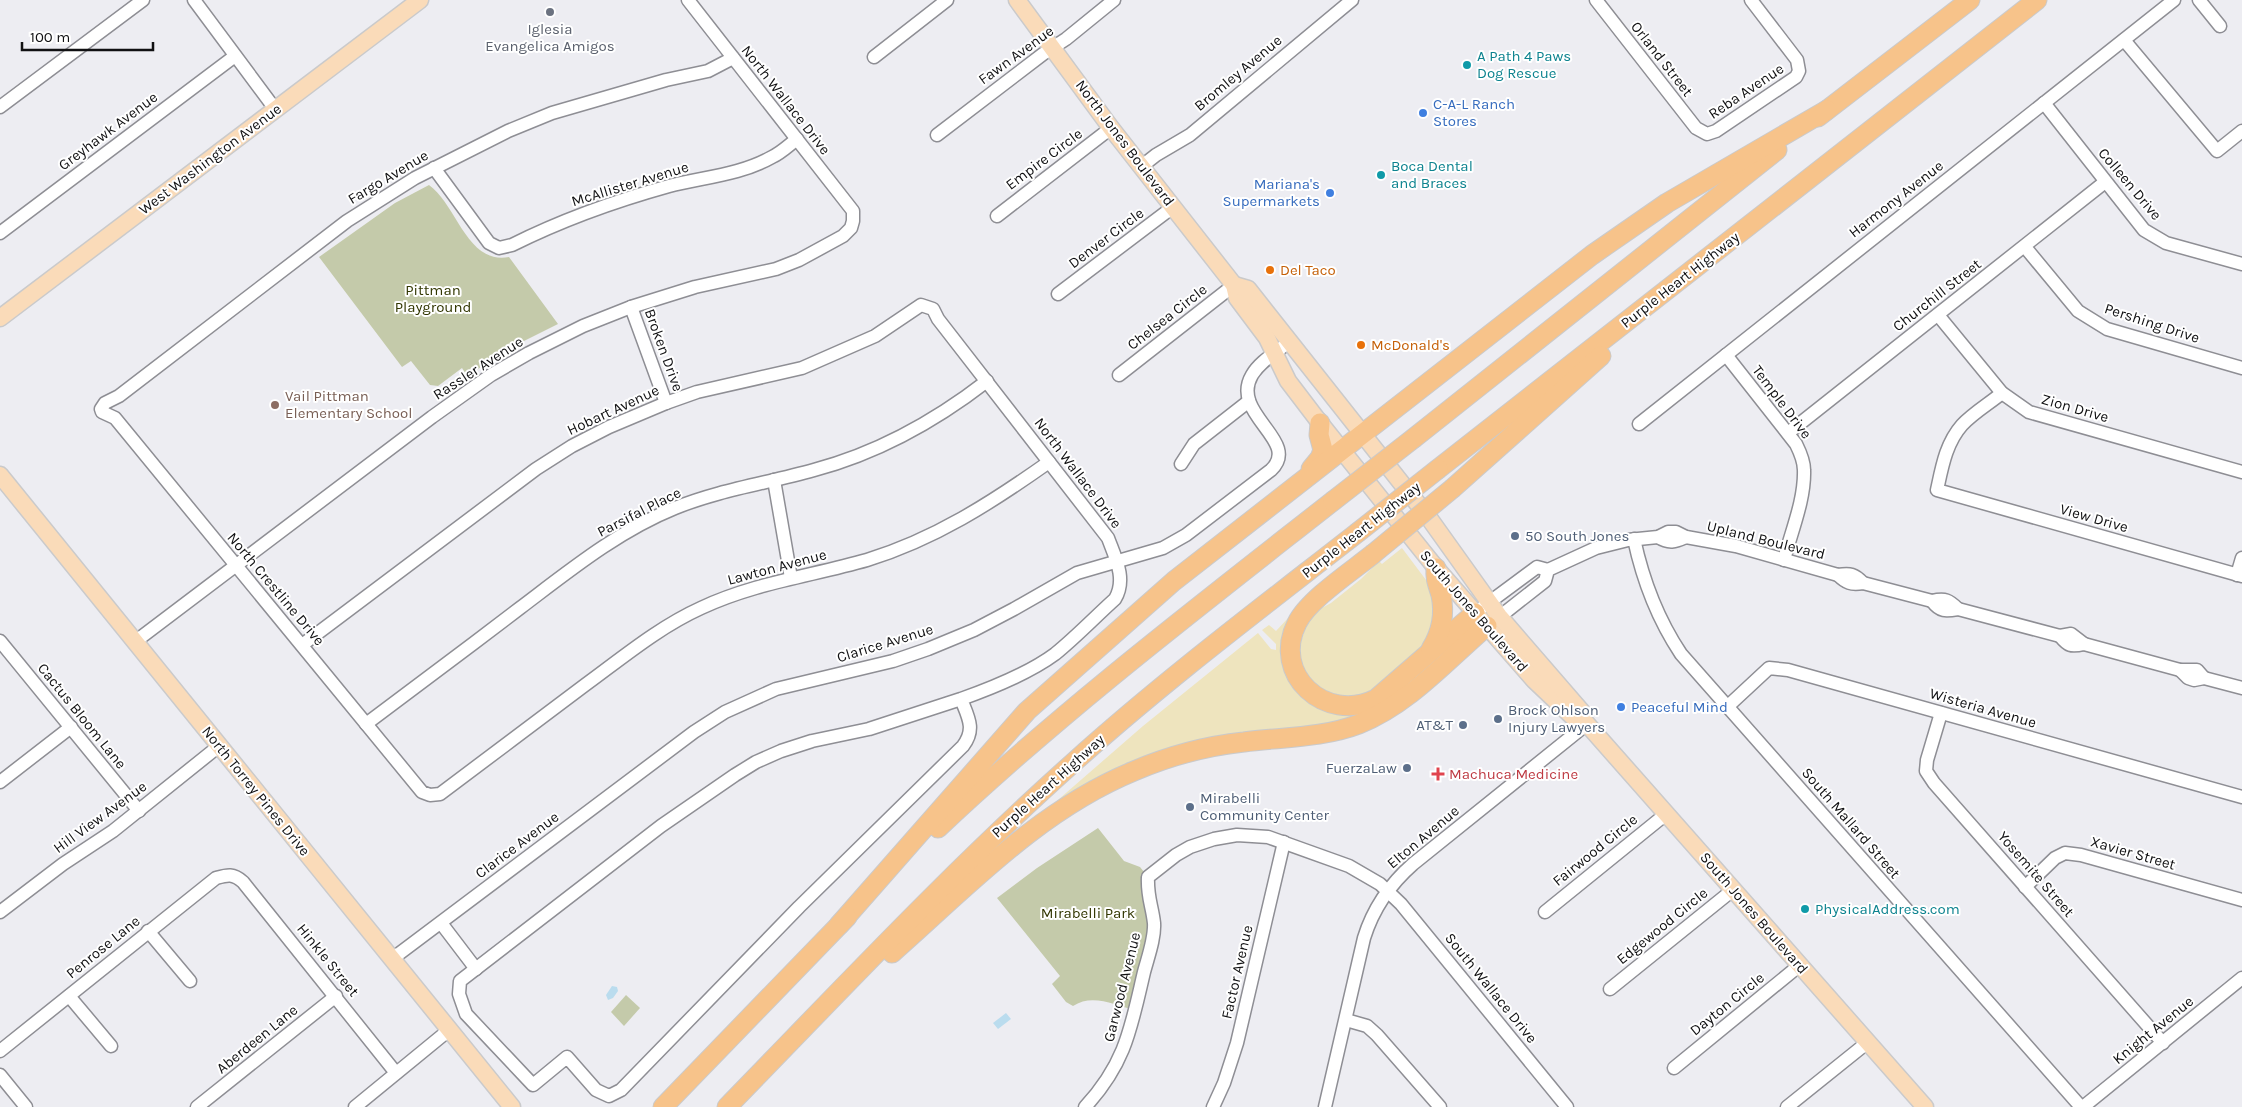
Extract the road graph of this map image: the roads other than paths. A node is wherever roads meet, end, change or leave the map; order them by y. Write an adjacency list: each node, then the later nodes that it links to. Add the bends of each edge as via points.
1 (143, 0): 23 (street)
2 (194, 0): 19 (street)
3 (420, 0): 24 (main road, West Washington Avenue)
4 (688, 0): 21 (street, North Wallace Drive)
5 (947, 0): 20 (street)
6 (1017, 0): 18 (main road, North Jones Boulevard)
7 (1114, 0): 18 (street, Fawn Avenue)
8 (1352, 0): 31 (street, Bromley Avenue, via 1190,135)
9 (1596, 0): 28 (street, Orland Street, via 1696,128)
10 (1768, 0): 15 (street)
11 (1970, 0): 25 (highway)
12 (2037, 0): 34 (highway, Purple Heart Highway)
13 (2174, 0): 17 (street, Harmony Avenue)
14 (2199, 0): 16 (street)
15 (1754, 4): 28 (street, Reba Avenue, via 1797,60 1799,71 1796,78 1716,131)
16 (2220, 26)
17 (2124, 40): 22 (street, Harmony Avenue); 27 (street, via 2217,151)
18 (1053, 47): 26 (main road, North Jones Boulevard); 29 (street, Fawn Avenue)
19 (235, 56): 24 (street); 38 (street, Greyhawk Avenue)
20 (874, 57)
21 (733, 58): 30 (street, North Wallace Drive); 32 (street, Fargo Avenue, via 708,71 552,113)
22 (2044, 103): 33 (street, Colleen Drive); 49 (street, Harmony Avenue)
23 (0, 107)
24 (275, 109): 46 (main road, West Washington Avenue)
25 (1827, 110): 60 (highway, via 1633,226 1548,288); 105 (highway, bridge, via 1119,669 956,811)
26 (1112, 128): 31 (main road, North Jones Boulevard); 36 (street, Empire Circle)
27 (2242, 131)
28 (1706, 134)
29 (937, 135)
30 (796, 139): 32 (street, McAllister Avenue, via 774,157 754,166 670,186 600,208 499,248 488,243); 37 (street, North Wallace Drive, via 853,211)
31 (1142, 166): 35 (main road, North Jones Boulevard)
32 (434, 168): 56 (street, Fargo Avenue, via 347,221 119,396)
33 (2105, 182): 39 (street, Churchill Street); 40 (street, Colleen Drive, via 2144,230 2166,243)
34 (1776, 204): 82 (highway, bridge, via 1453,488 1313,603 1298,620 1292,636 1292,663 1298,677 1307,690 1337,706 1367,703); 122 (highway, Purple Heart Highway, bridge, via 1170,680 1073,762 952,875)
35 (1174, 206): 41 (main road, North Jones Boulevard); 42 (street, Denver Circle)
36 (997, 216)
37 (854, 221): 44 (street, Rassler Avenue, via 843,236 799,260)
38 (0, 233)
39 (2025, 246): 45 (street, Churchill Street); 50 (street, Pershing Drive, via 2078,311 2107,329)
40 (2242, 264)
41 (1234, 286): 47 (main road, North Jones Boulevard, via 1248,288); 48 (main road, North Jones Boulevard, via 1236,298); 51 (street, Chelsea Circle)
42 (1058, 294)
43 (922, 305): 52 (street, North Wallace Drive, via 933,309); 55 (street, Hobart Avenue, via 874,336 802,368 697,392)
44 (631, 307): 55 (street, Broken Drive); 74 (street, Rassler Avenue, via 528,353 491,376)
45 (1938, 315): 53 (street, Zion Drive); 59 (street, Churchill Street)
46 (0, 318)
47 (1289, 342): 48 (street); 60 (main road, North Jones Boulevard)
48 (1275, 353): 54 (street, via 1251,376); 57 (main road, North Jones Boulevard, via 1293,387)
49 (1726, 355): 58 (street, Harmony Avenue); 59 (street, Temple Drive)
50 (2242, 368)
51 (1118, 374)
52 (987, 382): 62 (street, North Wallace Drive); 68 (street, Parsifal Place, via 953,408 901,438 862,455)
53 (2002, 393): 64 (street, Zion Drive, via 2029,412); 76 (street, View Drive, via 1963,424 1950,442 1937,490)
54 (1249, 401): 63 (street, via 1194,444); 73 (street, Clarice Avenue, via 1278,446 1280,458 1275,466 1178,541)
55 (666, 403): 81 (street, Hobart Avenue, via 609,427 536,469)
56 (102, 405): 74 (street, North Crestline Drive, via 102,412 114,418)
57 (1320, 423): 61 (main road, North Jones Boulevard); 65 (highway, via 1323,450)
58 (1639, 424)
59 (1788, 432): 72 (street, Temple Drive, via 1804,468 1803,487)
60 (1363, 433): 61 (highway); 67 (main road, North Jones Boulevard)
61 (1340, 450): 65 (highway); 69 (main road, North Jones Boulevard)
62 (1049, 462): 73 (street, North Wallace Drive, via 1108,538); 77 (street, Lawton Avenue, via 955,523 868,559)
63 (1182, 464)
64 (2242, 472)
65 (1309, 475): 105 (highway, via 1162,591 1031,707)
66 (0, 476): 80 (main road, North Torrey Pines Drive)
67 (1396, 476): 78 (main road, South Jones Boulevard)
68 (774, 480): 77 (street); 88 (street, Parsifal Place, via 675,508 629,532 581,562)
69 (1374, 492): 75 (main road, South Jones Boulevard)
70 (1634, 539): 72 (street, Upland Boulevard, via 1658,537 1666,542 1686,538 1718,542); 78 (street, Upland Boulevard, via 1591,550 1548,570 1545,581); 85 (street, South Mallard Street, via 1645,584 1665,630 1681,654)
71 (2242, 558): 76 (street)
72 (1784, 560): 83 (street, Upland Boulevard, via 1838,574 1853,585 1863,583 1932,601 1937,608 1947,611 1958,609 2060,636 2067,645 2084,644 2180,670 2194,680 2204,678)
73 (1117, 561): 84 (street, North Wallace Drive, via 1122,581 1115,599 1056,653 1016,676); 106 (street, Clarice Avenue, via 1077,573 974,630 928,648 776,689 725,712)
74 (235, 566): 80 (street, Rassler Avenue); 81 (street, North Crestline Drive)
75 (1436, 568): 78 (main road, South Jones Boulevard); 82 (highway, via 1435,581 1441,597 1442,617)
76 (2240, 576)
77 (791, 578): 92 (street, Lawton Avenue, via 745,590 668,625 440,794)
78 (1488, 615): 82 (highway); 87 (main road, South Jones Boulevard, via 1545,691 1574,718); 122 (highway, via 1400,702 1358,724 1325,733 1196,750 1142,767 1050,816 1015,843)
79 (0, 640): 89 (street, Cactus Bloom Lane)
80 (136, 641): 90 (main road, North Torrey Pines Drive)
81 (302, 645): 88 (street, North Crestline Drive)
82 (1427, 657)
83 (2242, 688)
84 (961, 699): 110 (street, North Wallace Drive, via 869,729 812,741 756,762 661,826); 110 (street, via 971,725 969,738 963,746 799,907 621,1090 609,1096 596,1090 567,1057 533,1085 466,1014 459,994 460,981)
85 (1727, 707): 86 (street, Wisteria Avenue, via 1769,668 1788,670); 139 (street, South Mallard Street)
86 (1941, 713): 93 (street, Wisteria Avenue); 98 (street, Yosemite Street, via 1926,772)
87 (1585, 721): 95 (main road, South Jones Boulevard); 100 (street, Elton Avenue, via 1413,864)
88 (366, 724): 92 (street, North Crestline Drive, via 422,792)
89 (71, 727): 91 (street); 94 (street, Cactus Bloom Lane)
90 (219, 746): 94 (street, Hill View Avenue); 108 (main road, North Torrey Pines Drive)
91 (0, 782)
92 (430, 795)
93 (2242, 796)
94 (138, 811): 103 (street, Hill View Avenue)
95 (1666, 814): 99 (main road, South Jones Boulevard); 104 (street, Fairwood Circle)
96 (1284, 842): 100 (street, South Wallace Drive, via 1348,866); 101 (street, South Wallace Drive, via 1268,837 1237,835 1190,847 1148,877); 133 (street, Factor Avenue, via 1237,1043)
97 (229, 874): 107 (street, Penrose Lane, via 216,878); 115 (street, Hinkle Street, via 243,882)
98 (2025, 887): 102 (street, Xavier Street, via 2055,858 2065,853); 119 (street, Yosemite Street)
99 (1734, 889): 109 (main road, South Jones Boulevard); 113 (street, Edgewood Circle)
100 (1388, 891): 116 (street, Elton Avenue, via 1369,924); 136 (street, South Wallace Drive)
101 (1147, 894): 132 (street, Garwood Avenue, via 1154,924 1132,1028 1109,1077)
102 (2242, 900)
103 (0, 912)
104 (1545, 912)
105 (839, 925): 130 (highway)
106 (438, 926): 108 (street, Clarice Avenue); 110 (street)
107 (148, 931): 112 (street); 114 (street, Penrose Lane)
108 (392, 959): 117 (main road, North Torrey Pines Drive)
109 (1800, 965): 118 (main road, South Jones Boulevard); 123 (street, Dayton Circle)
110 (473, 971)
111 (2242, 978): 119 (street, Knight Avenue)
112 (190, 981)
113 (1610, 989)
114 (69, 996): 120 (street); 121 (street, Penrose Lane)
115 (336, 996): 124 (street, Hinkle Street); 127 (street, Aberdeen Lane)
116 (1346, 1020): 134 (street, Elton Avenue); 135 (street, via 1368,1026)
117 (449, 1030): 124 (street); 129 (main road, North Torrey Pines Drive)
118 (1868, 1042): 137 (street); 138 (main road, South Jones Boulevard)
119 (2163, 1043): 139 (street, Knight Avenue)
120 (111, 1046)
121 (0, 1051)
122 (780, 1052): 131 (highway, Purple Heart Highway)
123 (1674, 1068)
124 (396, 1074): 128 (street)
125 (0, 1075): 126 (street)
126 (26, 1107)
127 (198, 1107)
128 (355, 1107)
129 (512, 1107)
130 (664, 1107)
131 (727, 1107)
132 (1085, 1107)
133 (1213, 1107)
134 (1326, 1107)
135 (1440, 1107)
136 (1568, 1107)
137 (1786, 1107)
138 (1925, 1107)
139 (2082, 1107)

